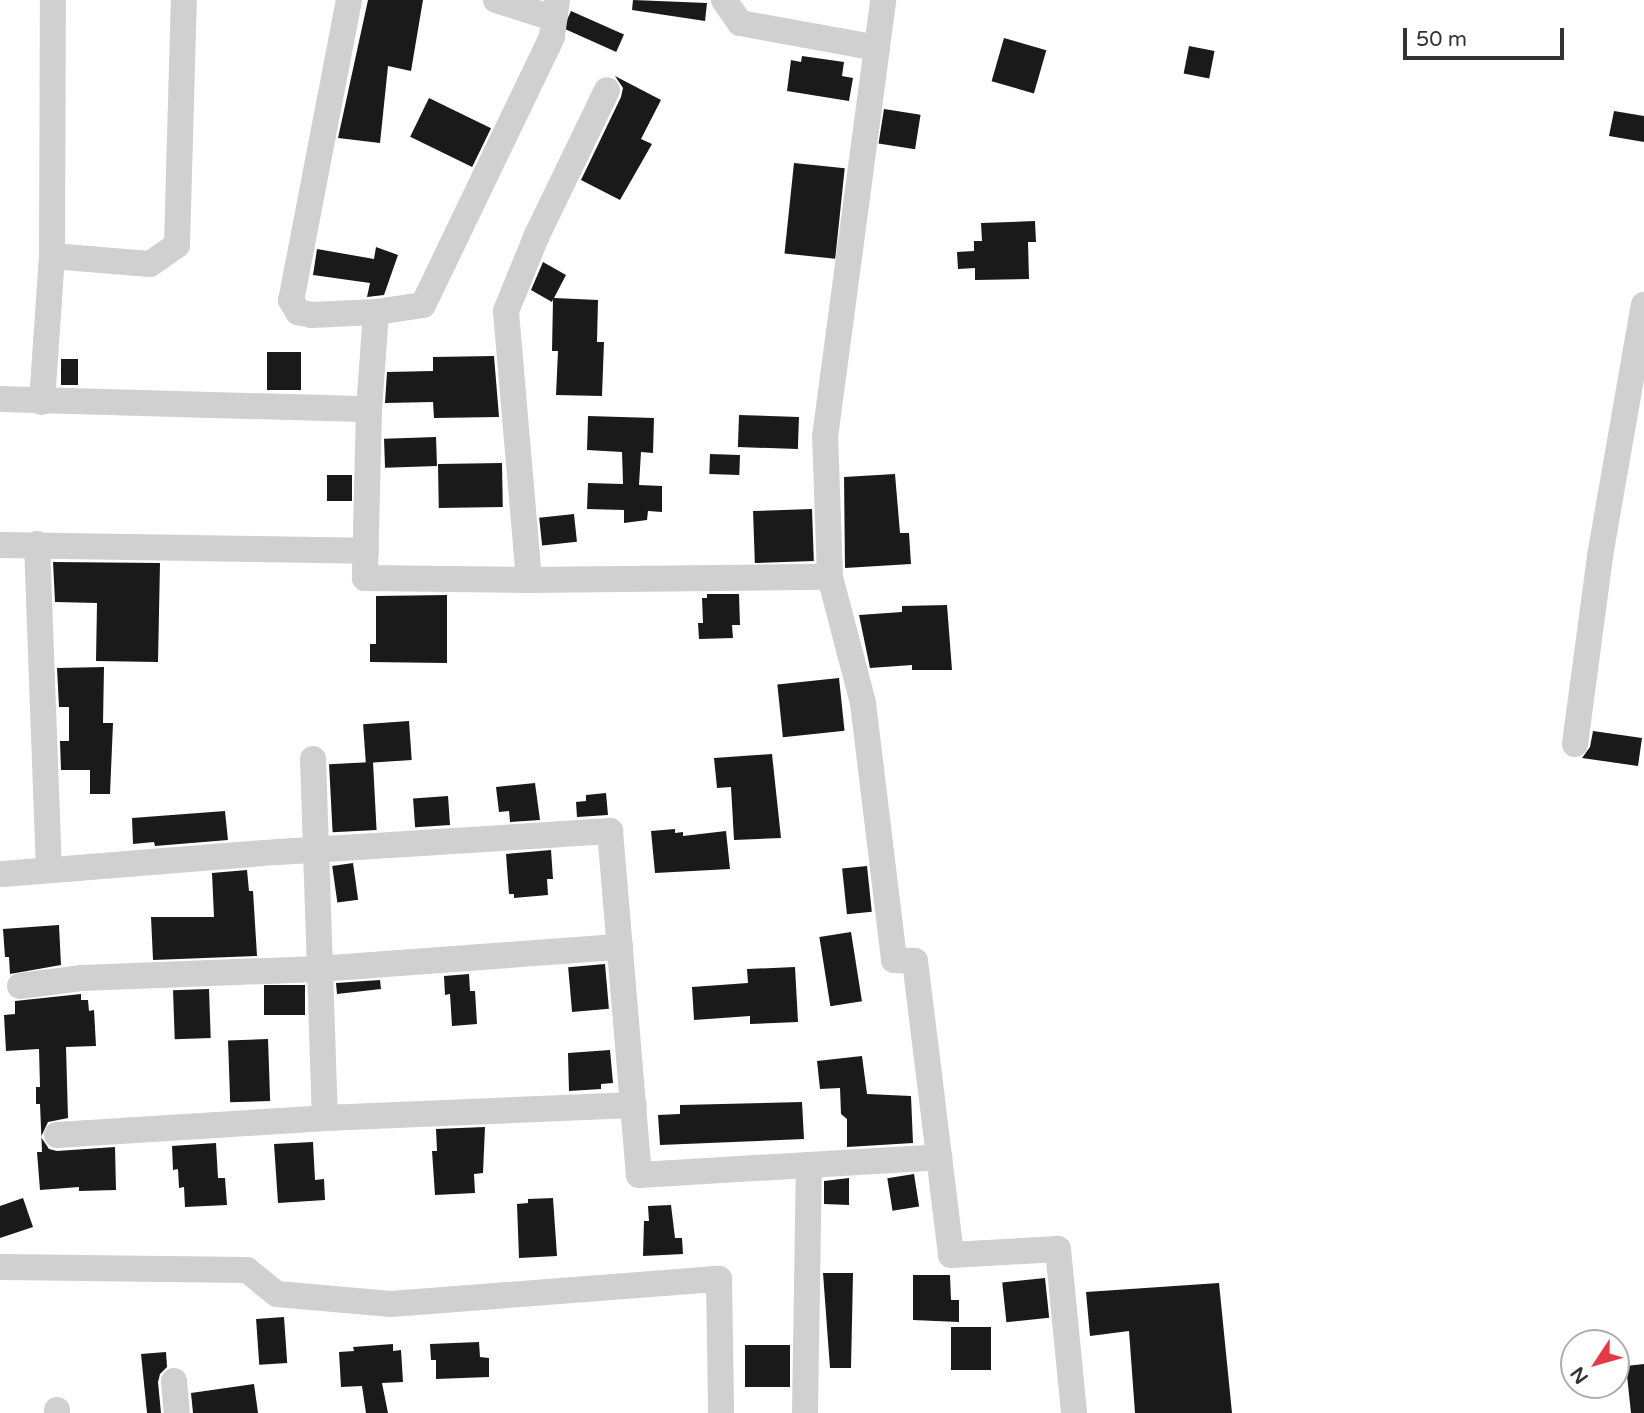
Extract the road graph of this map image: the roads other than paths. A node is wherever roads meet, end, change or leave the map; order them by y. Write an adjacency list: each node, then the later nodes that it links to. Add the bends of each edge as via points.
1 (53, 0): 10 (street)
2 (184, 0): 10 (street, via 177,246 150,264)
3 (349, 0): 12 (street, via 291,300 298,312 311,315)
4 (496, 0): 7 (street)
5 (724, 0): 8 (street, via 740,23)
6 (883, 0): 8 (street)
7 (555, 9): 12 (street, via 552,37 423,305)
8 (877, 48): 19 (street, via 825,437)
9 (607, 90): 20 (street, via 506,311)
10 (52, 256): 14 (street)
11 (1644, 305): 21 (street, via 1600,556)
12 (376, 312): 15 (street)
13 (0, 399): 14 (street)
14 (42, 402): 15 (street)
15 (369, 409): 18 (street)
16 (37, 544): 17 (street); 18 (street); 24 (street)
17 (0, 545)
18 (366, 551): 20 (street, via 365,578)
19 (830, 577): 20 (street); 32 (street, via 863,703 894,960 915,961)
20 (529, 580)
21 (1575, 744)
22 (313, 759): 23 (street)
23 (316, 849): 24 (street); 26 (street, via 610,831); 27 (street)
24 (49, 870): 25 (street)
25 (3, 874)
26 (620, 947): 27 (street); 29 (street)
27 (318, 969): 28 (street, via 82,978); 30 (street)
28 (20, 986)
29 (634, 1105): 30 (street); 33 (street, via 639,1175)
30 (325, 1118): 31 (street)
31 (57, 1135)
32 (939, 1157): 33 (street); 39 (street, via 951,1255 1058,1249)
33 (809, 1165): 38 (street)
34 (0, 1267): 37 (street, via 247,1270 277,1294 391,1304 719,1279)
35 (174, 1381): 36 (street)
36 (177, 1413)
37 (721, 1413)
38 (805, 1413)
39 (1074, 1413)

